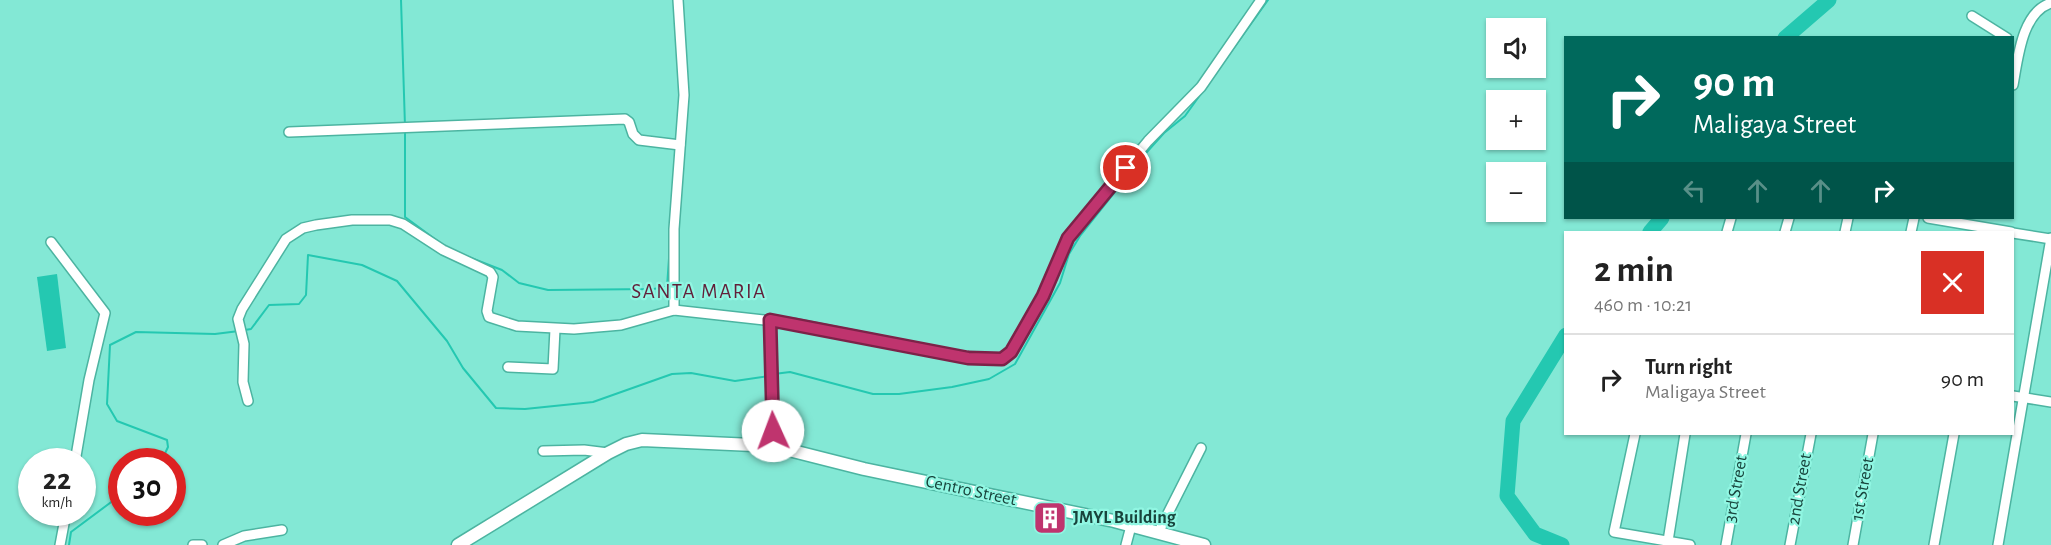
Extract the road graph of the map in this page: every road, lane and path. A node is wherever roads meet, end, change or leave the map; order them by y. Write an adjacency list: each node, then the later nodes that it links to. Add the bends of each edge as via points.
1 (678, 0): 10 (street, via 684,95)
2 (1261, 0): 17 (street, via 1201,87 1143,147 1068,238 1049,285 1006,357 968,358)
3 (2051, 3): 7 (street, via 2029,21)
4 (1972, 16): 5 (street)
5 (2004, 36)
6 (2014, 40): 7 (street)
7 (2023, 44): 8 (street)
8 (2014, 81)
9 (289, 132): 10 (street, via 625,119 639,140)
10 (680, 145): 16 (street)
11 (1933, 219): 12 (street)
12 (1988, 231)
13 (2014, 233): 14 (street)
14 (2051, 239): 20 (street)
15 (51, 242): 32 (street, via 105,313)
16 (674, 310): 17 (street); 18 (street, via 612,327)
17 (770, 320): 31 (street)
18 (555, 329): 19 (street, via 554,369); 21 (street, via 491,319 487,311 490,272 443,250 403,224 383,219 316,225 293,233 279,248 239,315)
19 (508, 367)
20 (2018, 397): 22 (street); 23 (street)
21 (248, 401)
22 (2051, 402)
23 (2014, 427)
24 (1635, 435): 40 (street, via 1613,528 1615,533)
25 (1685, 435): 40 (street)
26 (1746, 435): 49 (street, 3rd Street)
27 (1810, 435): 50 (street, 2nd Street)
28 (1873, 435): 51 (street, 1st Street)
29 (1954, 435): 52 (street)
30 (2013, 435): 53 (street)
31 (773, 446): 35 (street, Centro Street, via 642,440); 37 (street, Centro Street)
32 (77, 448)
33 (1201, 448): 39 (street)
34 (543, 451): 35 (street)
35 (608, 453): 45 (street, Centro Street)
36 (64, 526): 41 (street)
37 (1131, 526): 39 (street, Centro Street); 46 (street)
38 (282, 530): 44 (street, via 244,536)
39 (1158, 532): 47 (street, Centro Street)
40 (1668, 541): 48 (street)
41 (60, 545)
42 (193, 545): 43 (street)
43 (202, 545)
44 (223, 545)
45 (458, 545)
46 (1126, 545)
47 (1204, 545)
48 (1690, 545)
49 (1726, 545)
50 (1790, 545)
51 (1853, 545)
52 (1934, 545)
53 (1998, 545)

